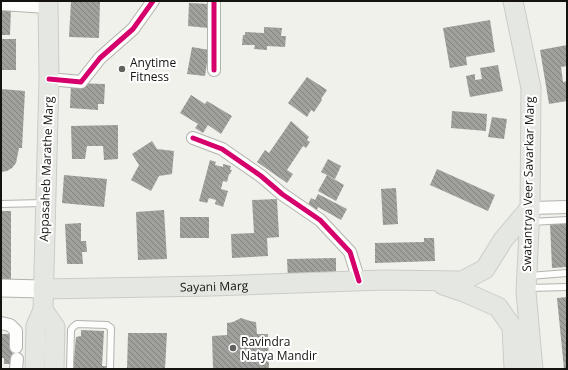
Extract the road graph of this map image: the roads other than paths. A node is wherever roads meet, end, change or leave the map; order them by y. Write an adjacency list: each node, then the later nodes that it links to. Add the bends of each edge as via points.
1 (153, 1): 7 (street, via 133,28 100,58 81,82)
2 (214, 1): 6 (street)
3 (513, 1): 12 (main road, Swatantrya Veer Savarkar Marg, via 531,88)
4 (1, 4): 5 (street)
5 (48, 4): 7 (main road, Appasaheb Marathe Marg)
6 (214, 70)
7 (49, 80): 9 (main road, Appasaheb Marathe Marg)
8 (193, 138): 15 (street, via 222,150 320,220 350,252)
9 (45, 203): 10 (lane); 20 (main road, Appasaheb Marathe Marg)
10 (1, 204)
11 (567, 207): 12 (street)
12 (529, 215): 13 (lane); 16 (main road, Sayani Marg, via 504,240 485,269 462,281); 17 (main road, Swatantrya Veer Savarkar Marg)
13 (567, 220)
14 (567, 273): 17 (lane)
15 (359, 280): 16 (main road, Sayani Marg); 20 (main road, Sayani Marg)
16 (427, 280): 29 (main road, via 498,307 512,327)
17 (526, 282): 18 (lane); 30 (main road, Swatantrya Veer Savarkar Marg)
18 (567, 287)
19 (1, 288): 20 (main road, Sayani Marg)
20 (43, 289): 21 (main road, Appasaheb Marathe Marg)
21 (43, 310): 24 (main road, via 55,327); 25 (main road, via 36,326)
22 (1, 324): 23 (street, via 10,325 16,331)
23 (16, 347)
24 (63, 350): 26 (main road); 27 (lane); 28 (lane, via 75,325 110,326)
25 (35, 369)
26 (54, 369)
27 (70, 369)
28 (110, 369)
29 (514, 369)
30 (533, 369)

